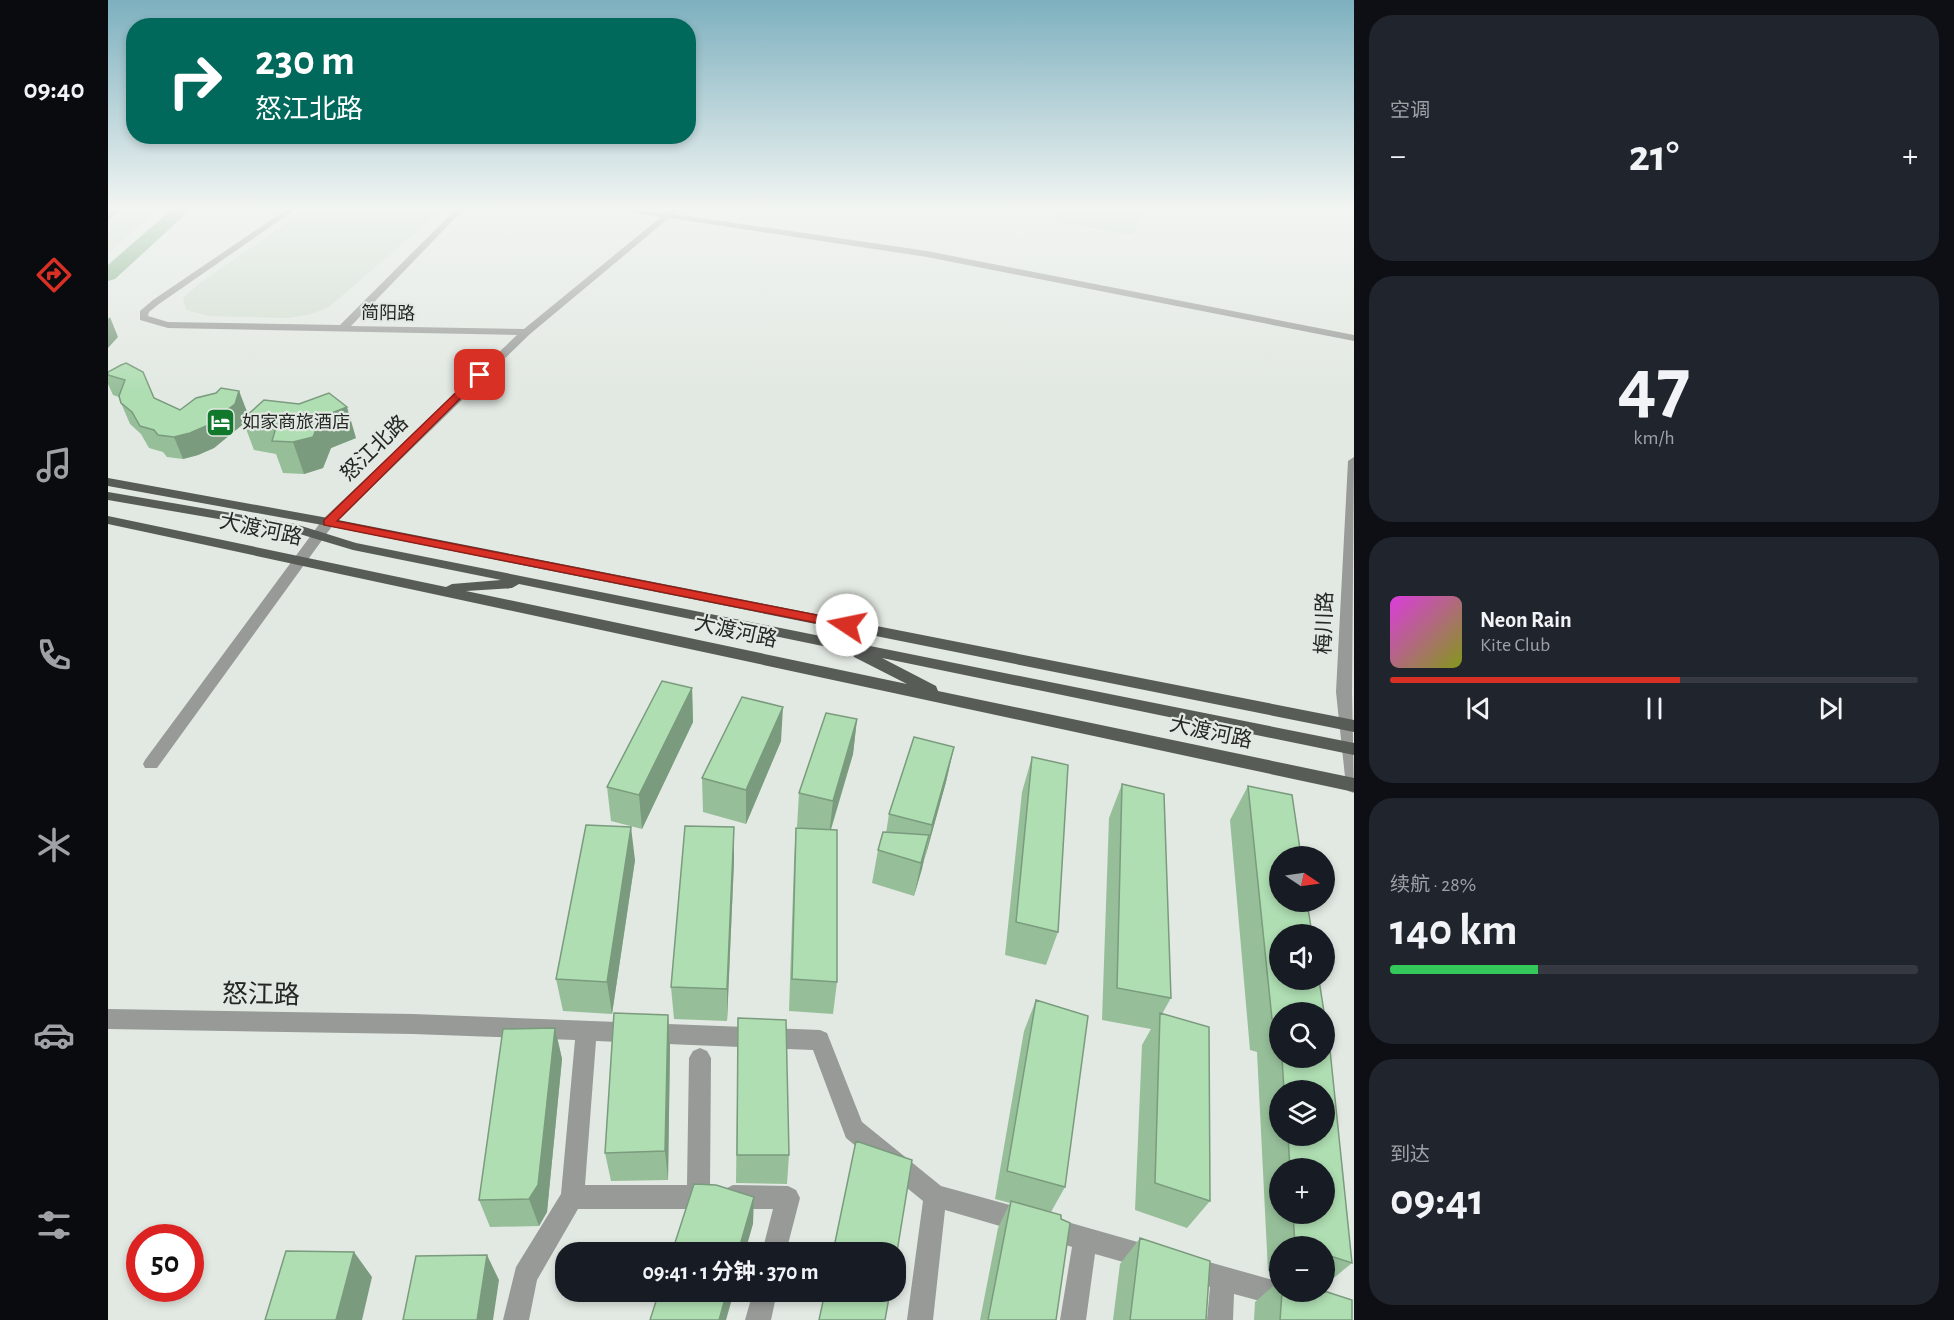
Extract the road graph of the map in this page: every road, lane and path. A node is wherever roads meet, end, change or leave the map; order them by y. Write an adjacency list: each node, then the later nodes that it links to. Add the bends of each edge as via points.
1 (201, 271): 5 (street, 简阳路, via 156,302 143,318 168,325)
2 (398, 271): 5 (street)
3 (601, 271): 6 (street, 怒江北路)
4 (1011, 271): 7 (street)
5 (342, 328): 6 (street, 简阳路)
6 (526, 332): 12 (street, 怒江北路)
7 (1354, 338)
8 (1354, 461): 19 (street, 梅川路, via 1344,692)
9 (108, 482): 12 (main road, 大渡河路)
10 (108, 496): 13 (main road, 大渡河路)
11 (108, 520): 14 (main road, 大渡河路)
12 (328, 522): 13 (street, 怒江北路); 19 (main road, 大渡河路)
13 (319, 534): 14 (street, 怒江北路); 15 (main road, 大渡河路, via 353,546)
14 (298, 560): 16 (main road, 大渡河路); 21 (street, 怒江北路)
15 (532, 583): 16 (main road); 17 (main road, 大渡河路)
16 (431, 589): 18 (main road, 大渡河路)
17 (841, 644): 18 (main road); 20 (main road, 大渡河路)
18 (949, 699): 22 (main road, 大渡河路)
19 (1350, 725): 20 (street, 梅川路)
20 (1351, 748): 22 (street, 梅川路)
21 (151, 764)
22 (1354, 785)
23 (108, 1019): 24 (street, 怒江路)
24 (586, 1031): 26 (street, 怒江路, via 820,1040 854,1130); 27 (street)
25 (700, 1058): 28 (street)
26 (935, 1196): 29 (street); 36 (street)
27 (572, 1197): 28 (street); 34 (street, via 525,1276)
28 (698, 1197): 30 (street, via 788,1198)
29 (1084, 1239): 31 (street); 37 (street)
30 (777, 1242)
31 (1222, 1278): 32 (street); 38 (street)
32 (1269, 1291)
33 (762, 1302): 35 (street)
34 (516, 1320)
35 (758, 1320)
36 (920, 1320)
37 (1073, 1320)
38 (1220, 1320)

